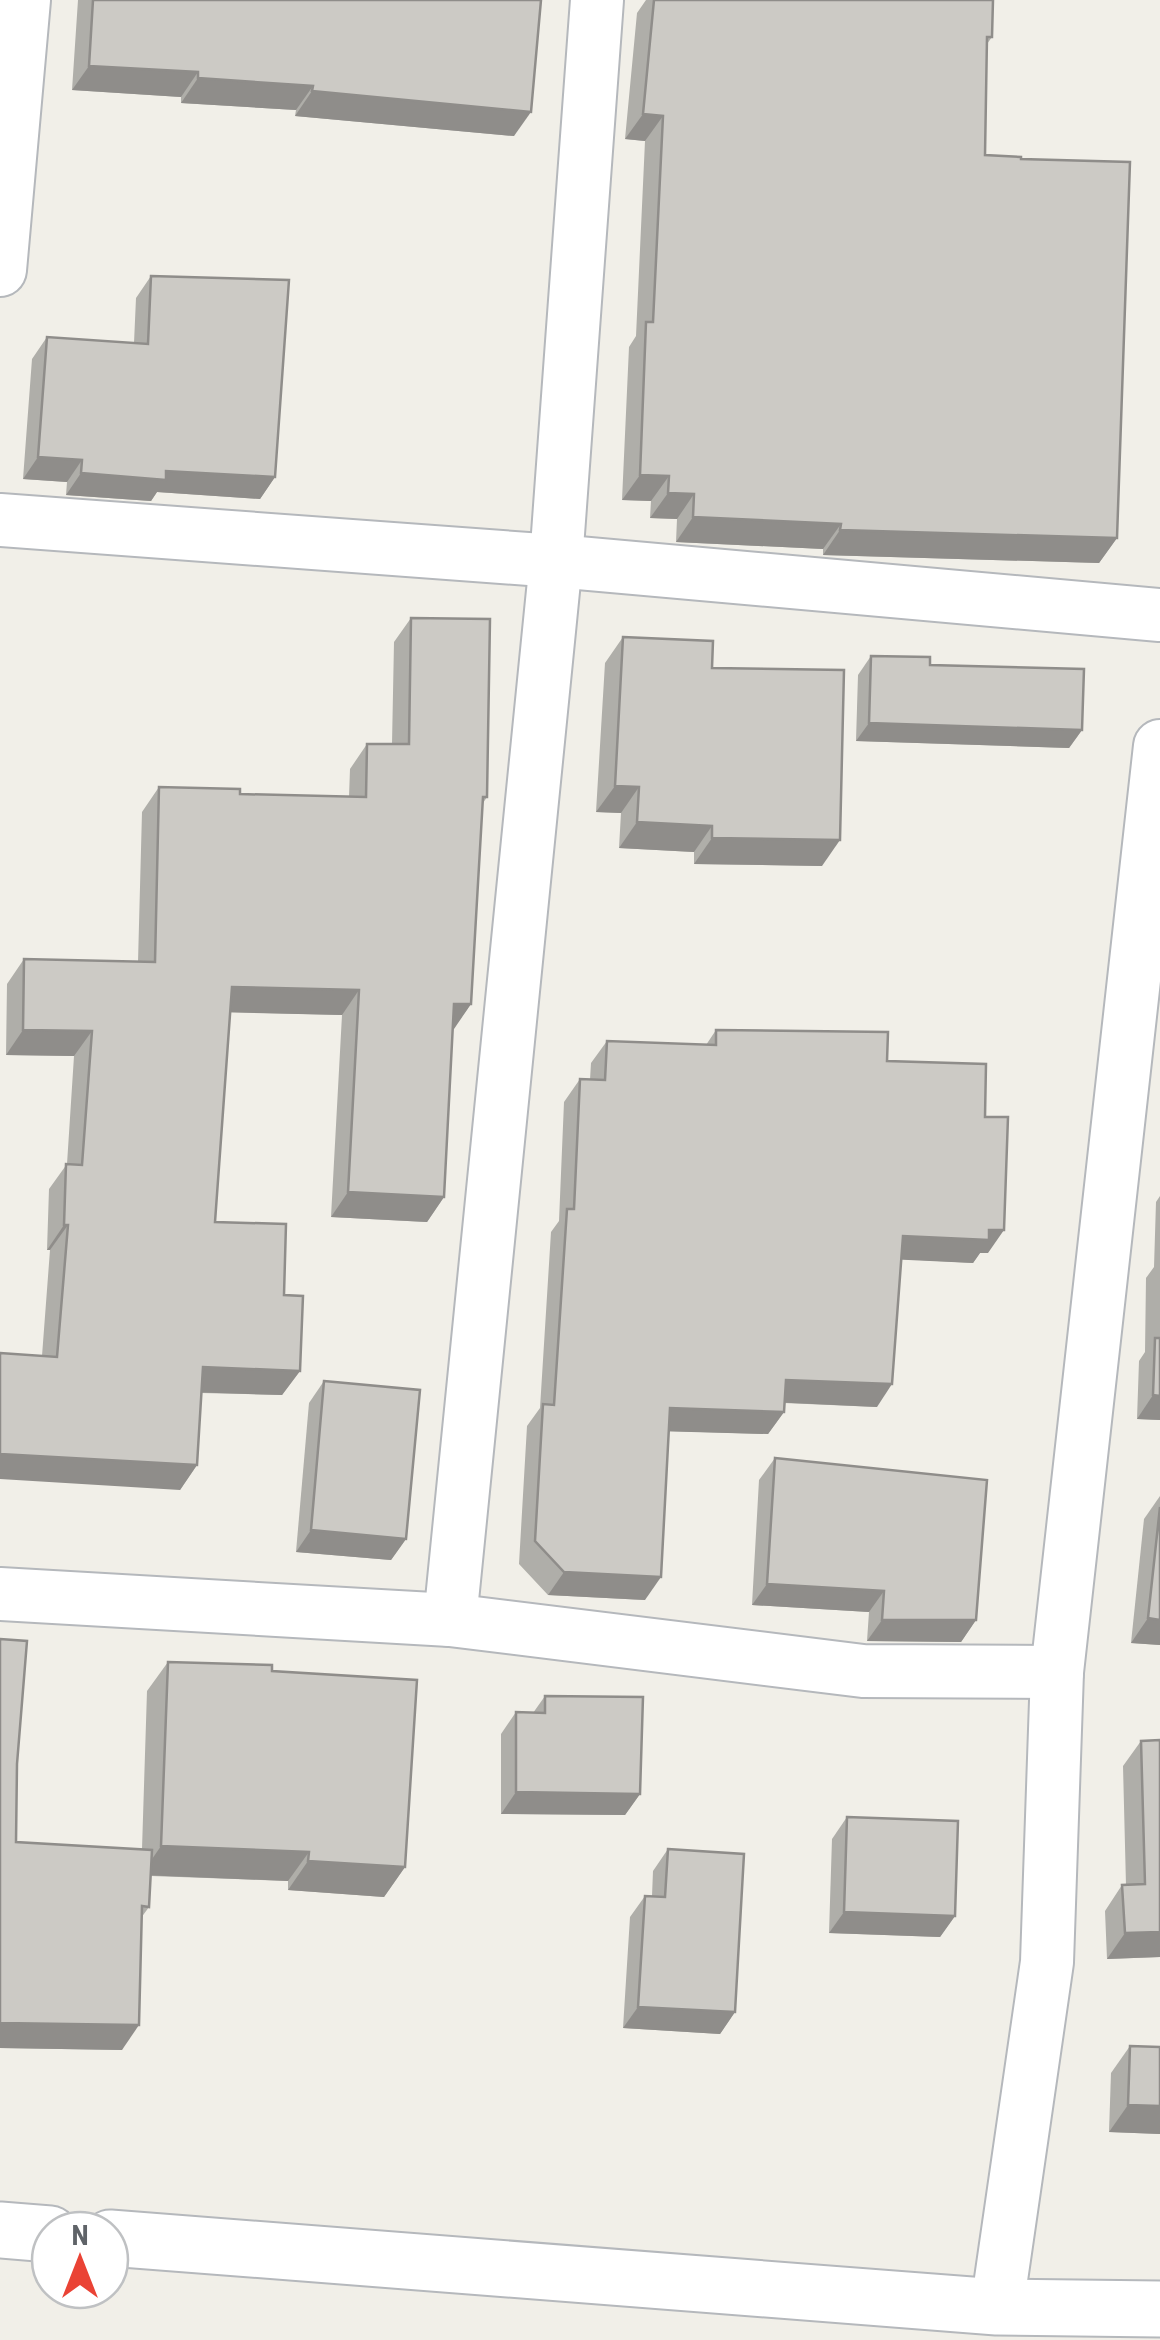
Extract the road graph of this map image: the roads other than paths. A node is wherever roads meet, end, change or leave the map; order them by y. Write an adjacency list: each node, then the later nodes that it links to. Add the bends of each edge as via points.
1 (24, 0): 3 (street)
2 (597, 0): 5 (street)
3 (0, 270)
4 (0, 520): 5 (street)
5 (556, 561): 6 (street); 9 (street)
6 (1160, 616)
7 (1160, 746): 10 (street)
8 (0, 1594): 9 (street)
9 (450, 1620): 10 (street, via 864,1671)
10 (1058, 1672): 14 (street, via 1047,1962)
11 (0, 2230): 12 (street)
12 (30, 2232)
13 (130, 2240): 14 (street)
14 (998, 2307): 15 (street)
15 (1160, 2309)

